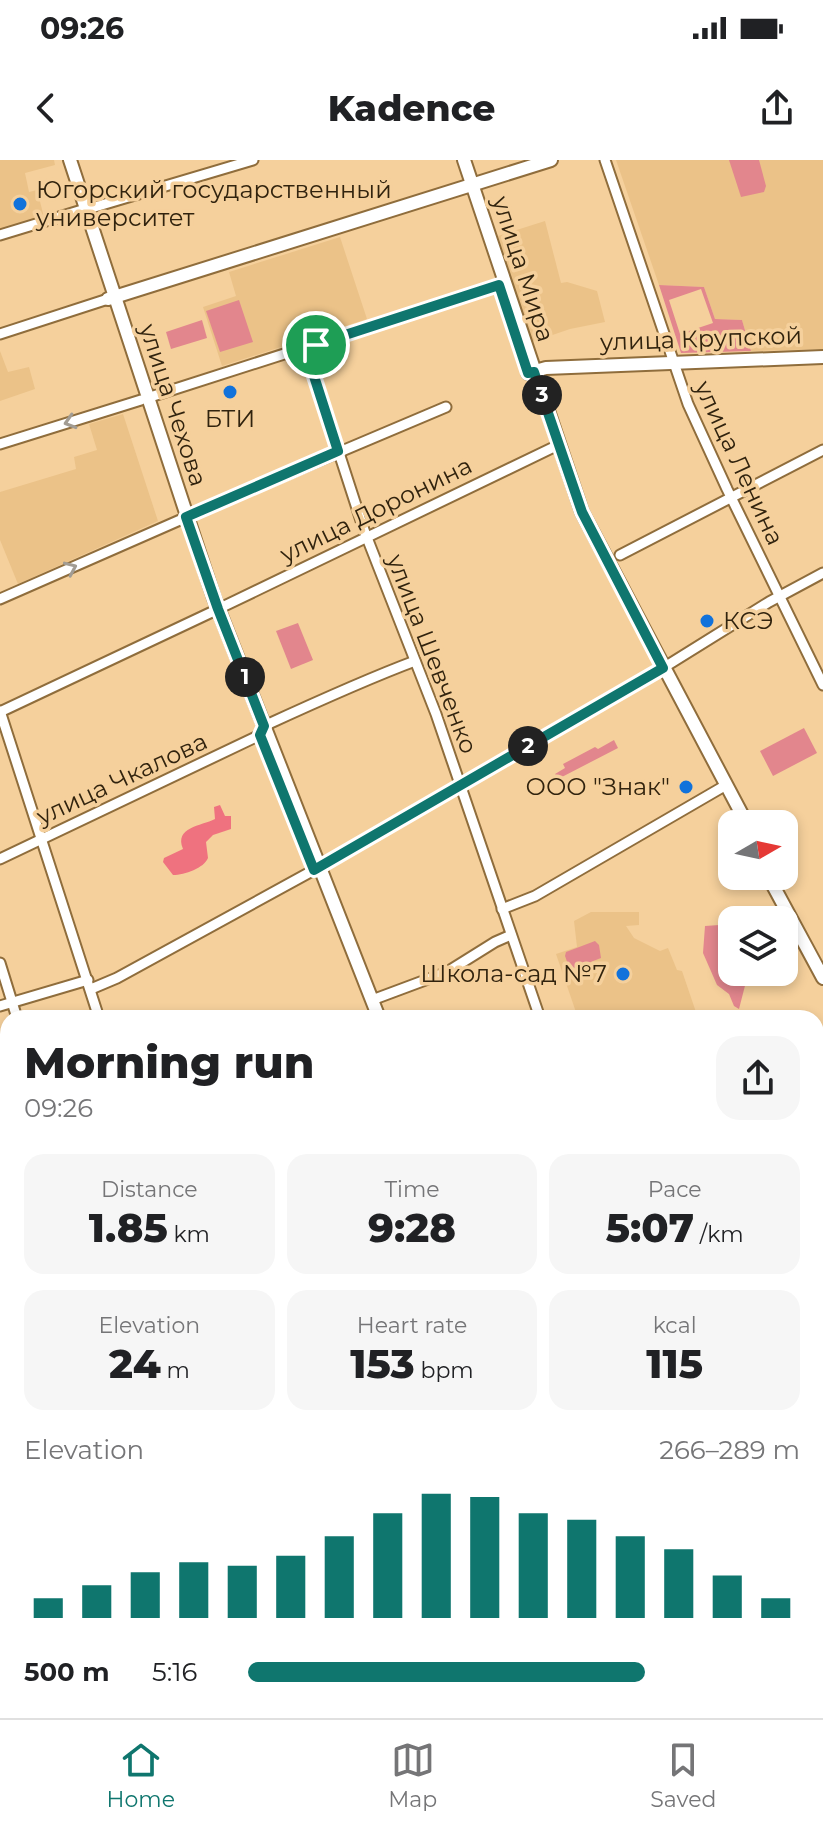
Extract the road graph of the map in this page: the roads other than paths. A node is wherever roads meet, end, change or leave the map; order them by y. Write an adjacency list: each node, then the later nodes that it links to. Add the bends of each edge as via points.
1 (63, 160): 8 (main road, улица Чехова)
2 (70, 160): 8 (main road, улица Чехова)
3 (253, 160): 8 (street)
4 (462, 160): 7 (main road, улица Мира)
5 (551, 160): 7 (main road)
6 (605, 160): 16 (street, улица Ленина)
7 (469, 184): 10 (main road, улица Мира); 11 (main road)
8 (85, 210): 9 (street); 11 (main road, улица Чехова)
9 (0, 235)
10 (501, 284): 13 (street); 17 (main road, улица Мира)
11 (111, 298): 12 (street); 18 (main road, улица Чехова)
12 (0, 334)
13 (305, 348): 18 (street); 23 (street, улица Шевченко)
14 (823, 357): 16 (main road, улица Крупской)
15 (823, 363): 16 (main road, улица Крупской)
16 (673, 364): 17 (main road, улица Крупской); 24 (street, улица Ленина)
17 (532, 376): 21 (main road, улица Мира)
18 (144, 399): 20 (street, one-way to 20); 25 (main road, улица Чехова)
19 (446, 407): 23 (street)
20 (0, 444)
21 (555, 447): 26 (street, улица Доронина); 33 (main road, улица Мира, via 572,505)
22 (823, 450): 24 (street)
23 (338, 451): 25 (street); 26 (street, улица Шевченко)
24 (732, 498): 27 (street); 29 (street, улица Ленина)
25 (183, 518): 30 (street, one-way to 25); 31 (main road, улица Чехова)
26 (367, 538): 31 (street, улица Доронина); 32 (street, улица Шевченко)
27 (620, 555)
28 (823, 573): 29 (street)
29 (779, 597): 33 (street); 34 (street, улица Ленина)
30 (0, 599)
31 (215, 611): 35 (street, улица Доронина); 36 (main road, улица Чехова)
32 (415, 661): 36 (street, улица Чкалова); 37 (street, улица Шевченко)
33 (660, 669): 37 (street); 38 (main road, улица Мира)
34 (823, 685)
35 (0, 712): 41 (street)
36 (262, 731): 41 (street, улица Чкалова); 43 (main road, улица Чехова)
37 (460, 785): 43 (street); 46 (street, улица Шевченко)
38 (724, 786): 39 (main road, улица Мира); 40 (main road, улица Мира); 46 (street, via 535,896)
39 (734, 810)
40 (739, 810)
41 (42, 838): 42 (street, улица Чкалова); 51 (street)
42 (0, 859)
43 (317, 868): 51 (street, via 117,978); 53 (main road, улица Чехова)
44 (780, 890): 49 (main road)
45 (780, 890): 50 (main road)
46 (502, 909): 47 (street, улица Шевченко)
47 (511, 935): 53 (street, via 447,972); 59 (street, улица Шевченко)
48 (0, 963): 52 (street)
49 (823, 965)
50 (823, 978)
51 (89, 984): 52 (street); 56 (street)
52 (12, 1002): 54 (street); 55 (street)
53 (369, 1002): 57 (main road, улица Чехова); 58 (main road, улица Чехова)
54 (0, 1006)
55 (14, 1010)
56 (97, 1010)
57 (370, 1010)
58 (374, 1010)
59 (537, 1010)

